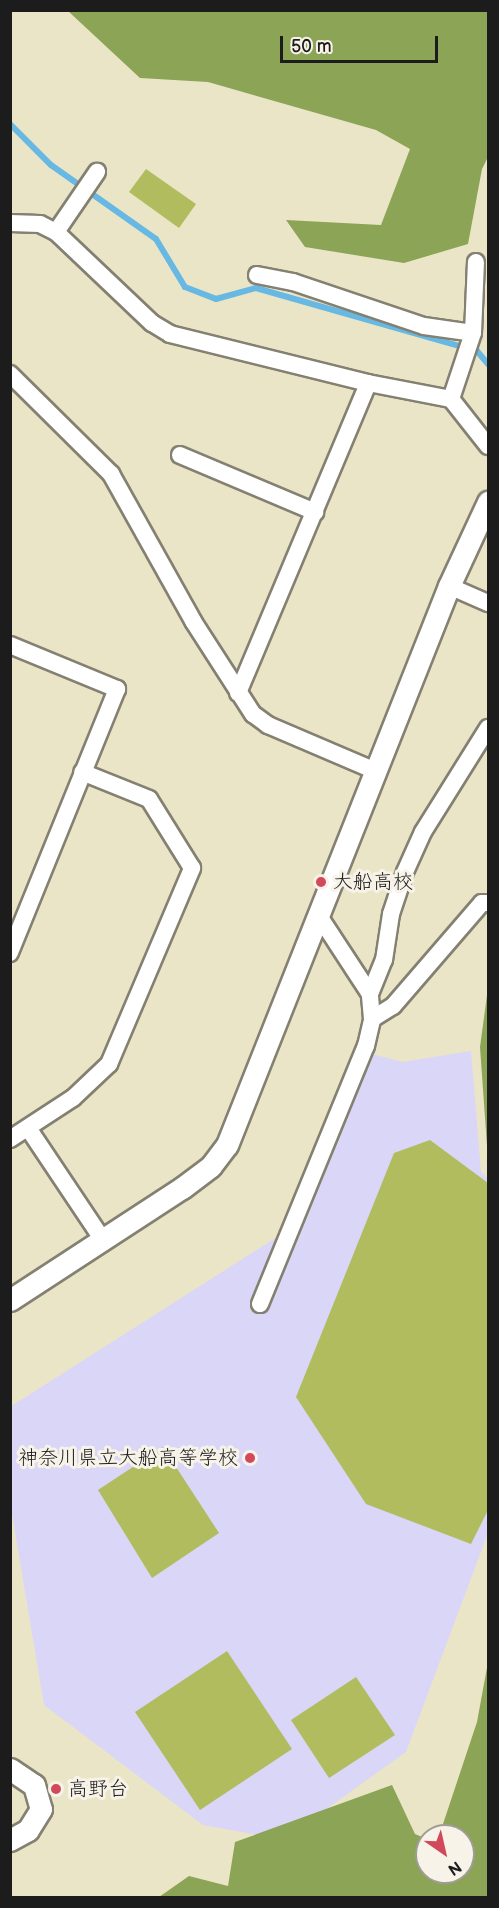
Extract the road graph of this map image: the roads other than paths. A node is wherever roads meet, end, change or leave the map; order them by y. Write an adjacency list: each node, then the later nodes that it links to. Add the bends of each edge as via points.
1 (97, 172): 3 (street)
2 (10, 223): 3 (street, via 40,224)
3 (56, 232): 8 (street, via 152,323 171,334)
4 (476, 262): 6 (street)
5 (257, 275): 6 (street, via 293,282 424,326)
6 (473, 333): 9 (street)
7 (10, 374): 17 (street, via 111,474)
8 (368, 383): 9 (street); 13 (street)
9 (451, 399): 10 (street)
10 (489, 446)
11 (180, 455): 13 (street)
12 (489, 502): 14 (street)
13 (315, 512): 17 (street)
14 (449, 586): 15 (street); 19 (street)
15 (489, 603)
16 (10, 645): 20 (street, via 117,689)
17 (238, 693): 19 (street, via 253,714 268,725)
18 (489, 728): 24 (street, via 423,832 405,872 391,914 384,960)
19 (376, 771): 22 (street)
20 (82, 772): 23 (street); 26 (street, via 149,799 192,868 109,1064 73,1098)
21 (489, 903): 25 (street, via 482,903 393,1006)
22 (319, 916): 24 (street); 28 (street, via 227,1145 211,1166)
23 (10, 953)
24 (370, 994): 25 (street)
25 (372, 1019): 30 (street, via 366,1046)
26 (28, 1128): 27 (street); 28 (street)
27 (10, 1139)
28 (103, 1240): 29 (street)
29 (10, 1300)
30 (260, 1304)
31 (10, 1769): 32 (street, via 34,1785 41,1809 28,1830)
32 (10, 1840)

